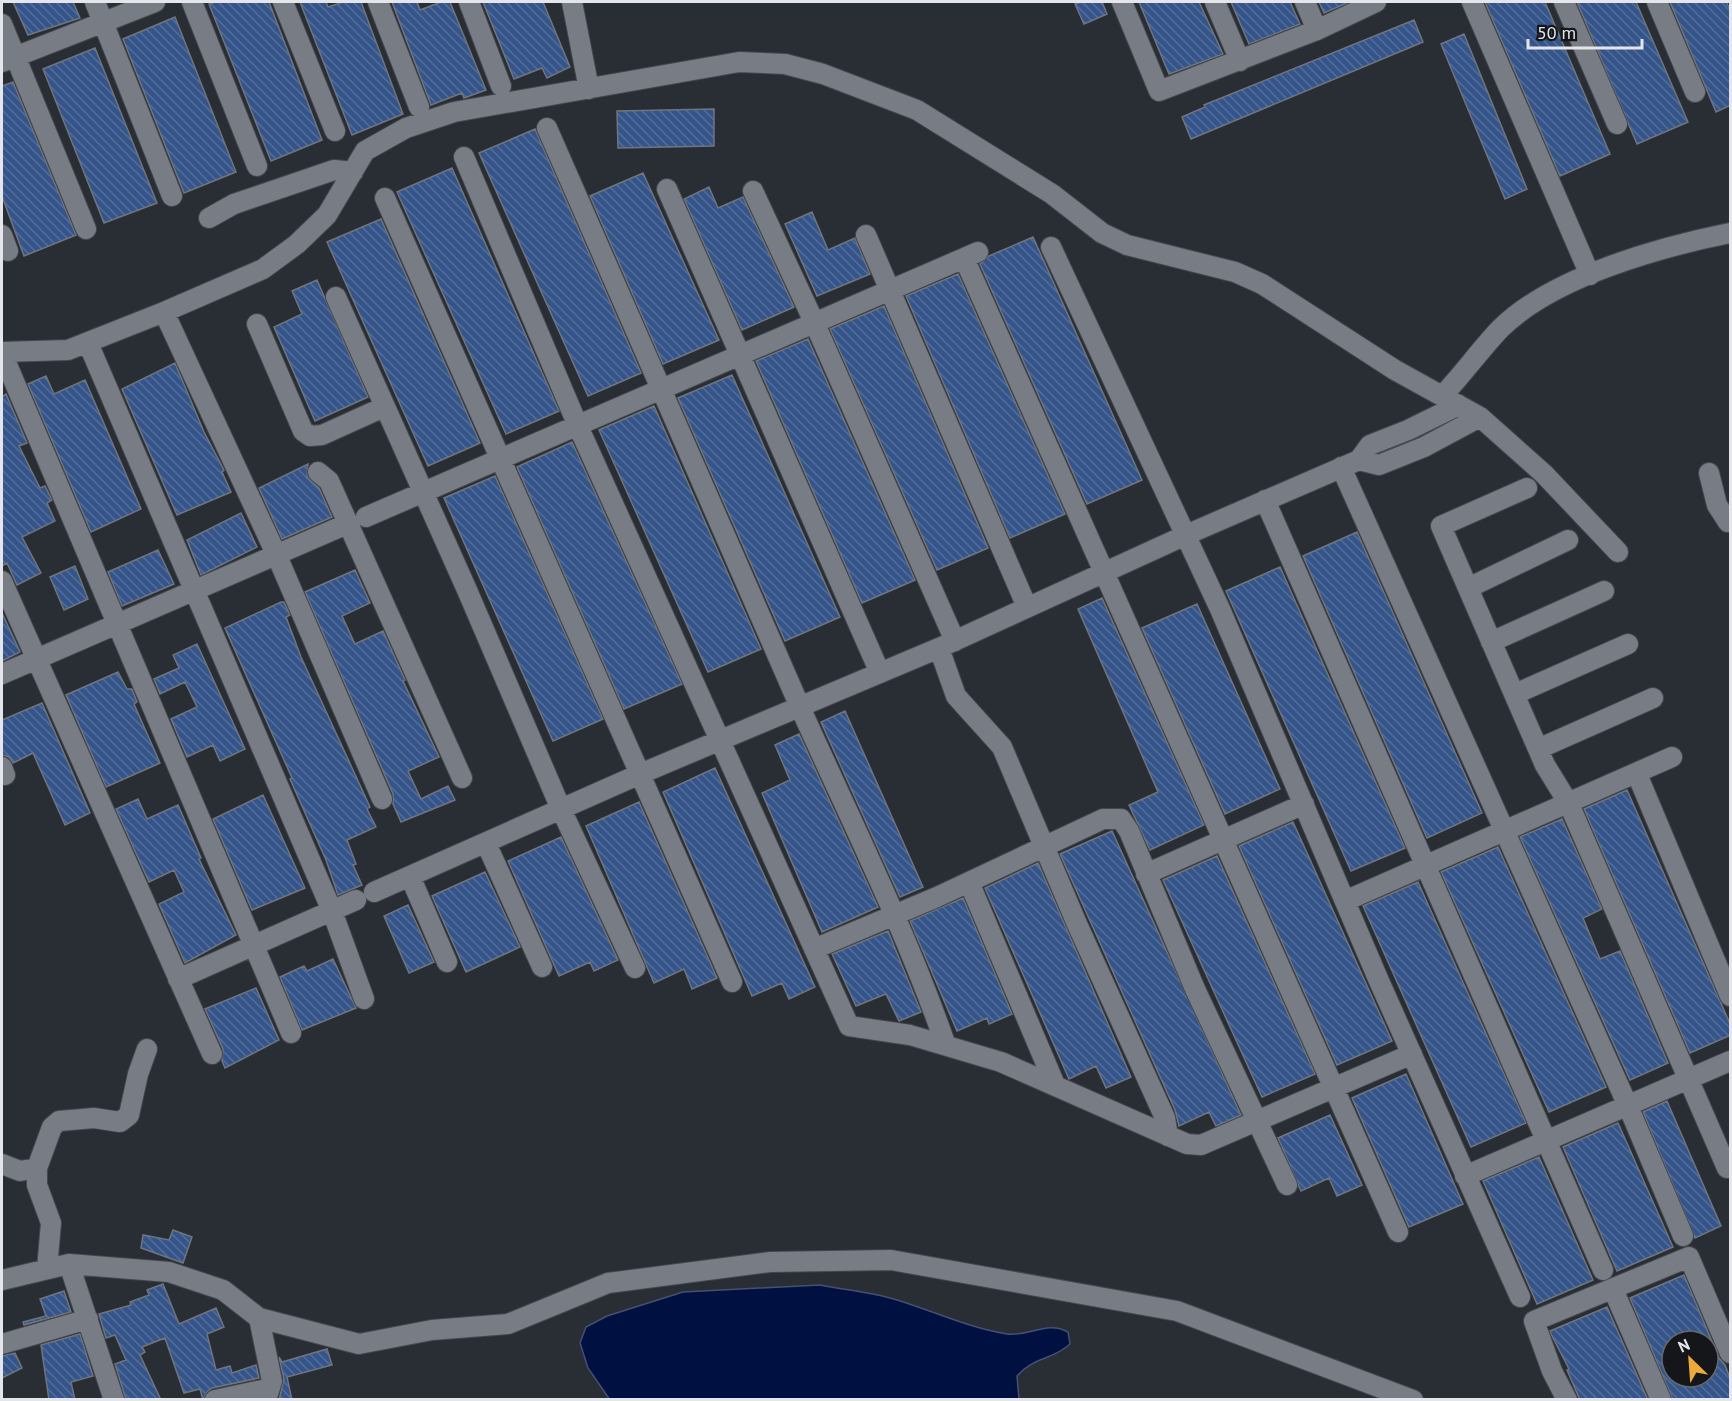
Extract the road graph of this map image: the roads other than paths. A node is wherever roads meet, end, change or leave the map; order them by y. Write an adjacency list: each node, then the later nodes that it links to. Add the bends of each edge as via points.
1 (95, 2): 15 (street)
2 (155, 2): 15 (street)
3 (192, 2): 28 (street)
4 (283, 2): 26 (street)
5 (378, 2): 23 (street)
6 (469, 2): 20 (street)
7 (572, 2): 21 (street)
8 (1122, 2): 19 (street, via 1159,91)
9 (1215, 2): 19 (street)
10 (1305, 2): 17 (street)
11 (1376, 2): 17 (street)
12 (1472, 2): 39 (street)
13 (1564, 2): 24 (street)
14 (1657, 2): 22 (street)
15 (103, 22): 18 (street); 32 (street)
16 (2, 24): 18 (street)
17 (1317, 30): 19 (street)
18 (8, 59): 35 (street)
19 (1240, 61)
20 (501, 86)
21 (589, 89): 29 (street, via 454,112 406,128 365,151); 49 (street, via 739,62 785,64 823,74 918,110 1127,245 1235,272 1262,284 1395,370)
22 (1695, 92)
23 (419, 107)
24 (1617, 124)
25 (547, 128): 48 (street)
26 (335, 131)
27 (464, 157): 52 (street)
28 (257, 166)
29 (353, 172): 34 (street, via 334,170 234,204); 42 (street, via 327,215 297,244 263,268)
30 (667, 189): 47 (street)
31 (753, 191): 44 (street)
32 (172, 196)
33 (385, 198): 53 (street)
34 (209, 218)
35 (86, 229)
36 (1731, 233): 39 (street, via 1674,244)
37 (866, 235): 40 (street)
38 (1051, 247): 63 (street)
39 (1590, 275): 49 (street, via 1530,305 1500,329 1466,371)
40 (891, 292): 44 (street); 67 (street, via 971,255); 72 (street)
41 (336, 297): 50 (street)
42 (164, 312): 45 (street); 66 (street)
43 (257, 324): 50 (street, via 303,431 310,436 322,435)
44 (815, 324): 47 (street); 76 (street)
45 (88, 343): 46 (street, via 68,350); 71 (street)
46 (2, 352): 73 (street)
47 (741, 356): 48 (street); 78 (street)
48 (663, 390): 52 (street); 82 (street)
49 (1451, 400): 51 (street); 54 (street, via 1408,430 1370,445)
50 (384, 407): 58 (street)
51 (1480, 417): 54 (street, via 1424,447 1379,465); 65 (street, via 1544,474)
52 (578, 426): 53 (street); 83 (street)
53 (501, 460): 58 (street); 86 (street)
54 (1350, 464): 59 (street); 93 (street)
55 (318, 472): 62 (street, via 329,481)
56 (1709, 473): 61 (street, via 1717,505)
57 (1527, 488): 69 (street, via 1441,526)
58 (423, 493): 60 (street); 92 (street)
59 (1265, 500): 63 (street); 97 (street)
60 (366, 517)
61 (1731, 522)
62 (347, 524): 66 (street); 88 (street)
63 (1186, 535): 67 (street); 90 (street)
64 (1568, 540): 69 (street)
65 (1618, 552)
66 (277, 556): 71 (street); 89 (street)
67 (1103, 573): 72 (street); 94 (street)
68 (2, 581): 77 (street)
69 (1468, 588): 74 (street)
70 (1604, 591): 74 (street)
71 (193, 592): 73 (street); 102 (street)
72 (1028, 608): 76 (street)
73 (117, 625): 77 (street); 104 (street)
74 (1491, 642): 80 (street)
75 (1628, 644): 80 (street)
76 (947, 645): 78 (street); 96 (street, via 956,696 1002,747)
77 (36, 659): 79 (street); 109 (street)
78 (880, 673): 82 (street)
79 (2, 674)
80 (1515, 694): 84 (street)
81 (1653, 698): 84 (street)
82 (800, 706): 83 (street); 103 (street)
83 (721, 741): 86 (street); 105 (street)
84 (1539, 749): 91 (street)
85 (1672, 757): 87 (street)
86 (640, 774): 92 (street); 110 (street)
87 (1637, 774): 91 (street); 111 (street)
88 (462, 778)
89 (382, 799)
90 (1304, 804): 94 (street); 101 (street)
91 (1569, 804): 93 (street); 119 (street)
92 (561, 809): 95 (street); 108 (street)
93 (1505, 831): 97 (street); 122 (street)
94 (1225, 840): 98 (street); 121 (street)
95 (486, 843): 99 (street); 107 (street)
96 (1045, 848): 98 (street, via 1103,819 1121,819); 100 (street); 124 (street, via 1165,1118)
97 (1426, 865): 101 (street); 125 (street)
98 (1146, 874): 123 (street)
99 (410, 876): 102 (street); 106 (street)
100 (969, 882): 103 (street); 120 (street)
101 (1345, 901): 117 (street)
102 (332, 911): 104 (street); 112 (street)
103 (894, 915): 105 (street); 114 (street)
104 (254, 945): 109 (street); 113 (street)
105 (814, 949): 114 (street, via 849,1026)
106 (447, 962)
107 (542, 967)
108 (635, 968)
109 (178, 979): 116 (street)
110 (732, 982)
111 (1731, 996)
112 (364, 999)
113 (291, 1034)
114 (945, 1043): 120 (street)
115 (147, 1049): 127 (street, via 129,1115 120,1122 94,1118 59,1121 52,1126)
116 (212, 1054)
117 (1412, 1054): 121 (street); 129 (street)
118 (1731, 1061): 119 (street)
119 (1689, 1079): 122 (street); 128 (street)
120 (1054, 1085): 124 (street)
121 (1334, 1088): 123 (street); 131 (street)
122 (1628, 1106): 125 (street); 132 (street)
123 (1257, 1121): 124 (street, via 1201,1144 1187,1144); 130 (street)
124 (1167, 1136)
125 (1547, 1141): 129 (street); 135 (street)
126 (2, 1164): 127 (street, via 20,1171)
127 (37, 1168): 134 (street, via 37,1185 51,1223)
128 (1727, 1168)
129 (1465, 1176): 138 (street)
130 (1287, 1185)
131 (1398, 1232)
132 (1683, 1236)
133 (69, 1264): 134 (street); 139 (street, via 169,1272 223,1290); 140 (street)
134 (47, 1269): 136 (street)
135 (1603, 1270)
136 (2, 1280)
137 (1613, 1290): 142 (street, via 1689,1257); 147 (street, via 1534,1321); 148 (street)
138 (1520, 1297)
139 (259, 1318): 143 (street, via 272,1381); 146 (street, via 359,1344 432,1330 508,1324 608,1283 770,1262 891,1260 1177,1311)
140 (88, 1319): 141 (street); 144 (street)
141 (2, 1344)
142 (1731, 1353)
143 (267, 1394): 145 (street)
144 (114, 1400)
145 (216, 1400)
146 (1413, 1400)
147 (1567, 1400)
148 (1661, 1400)

